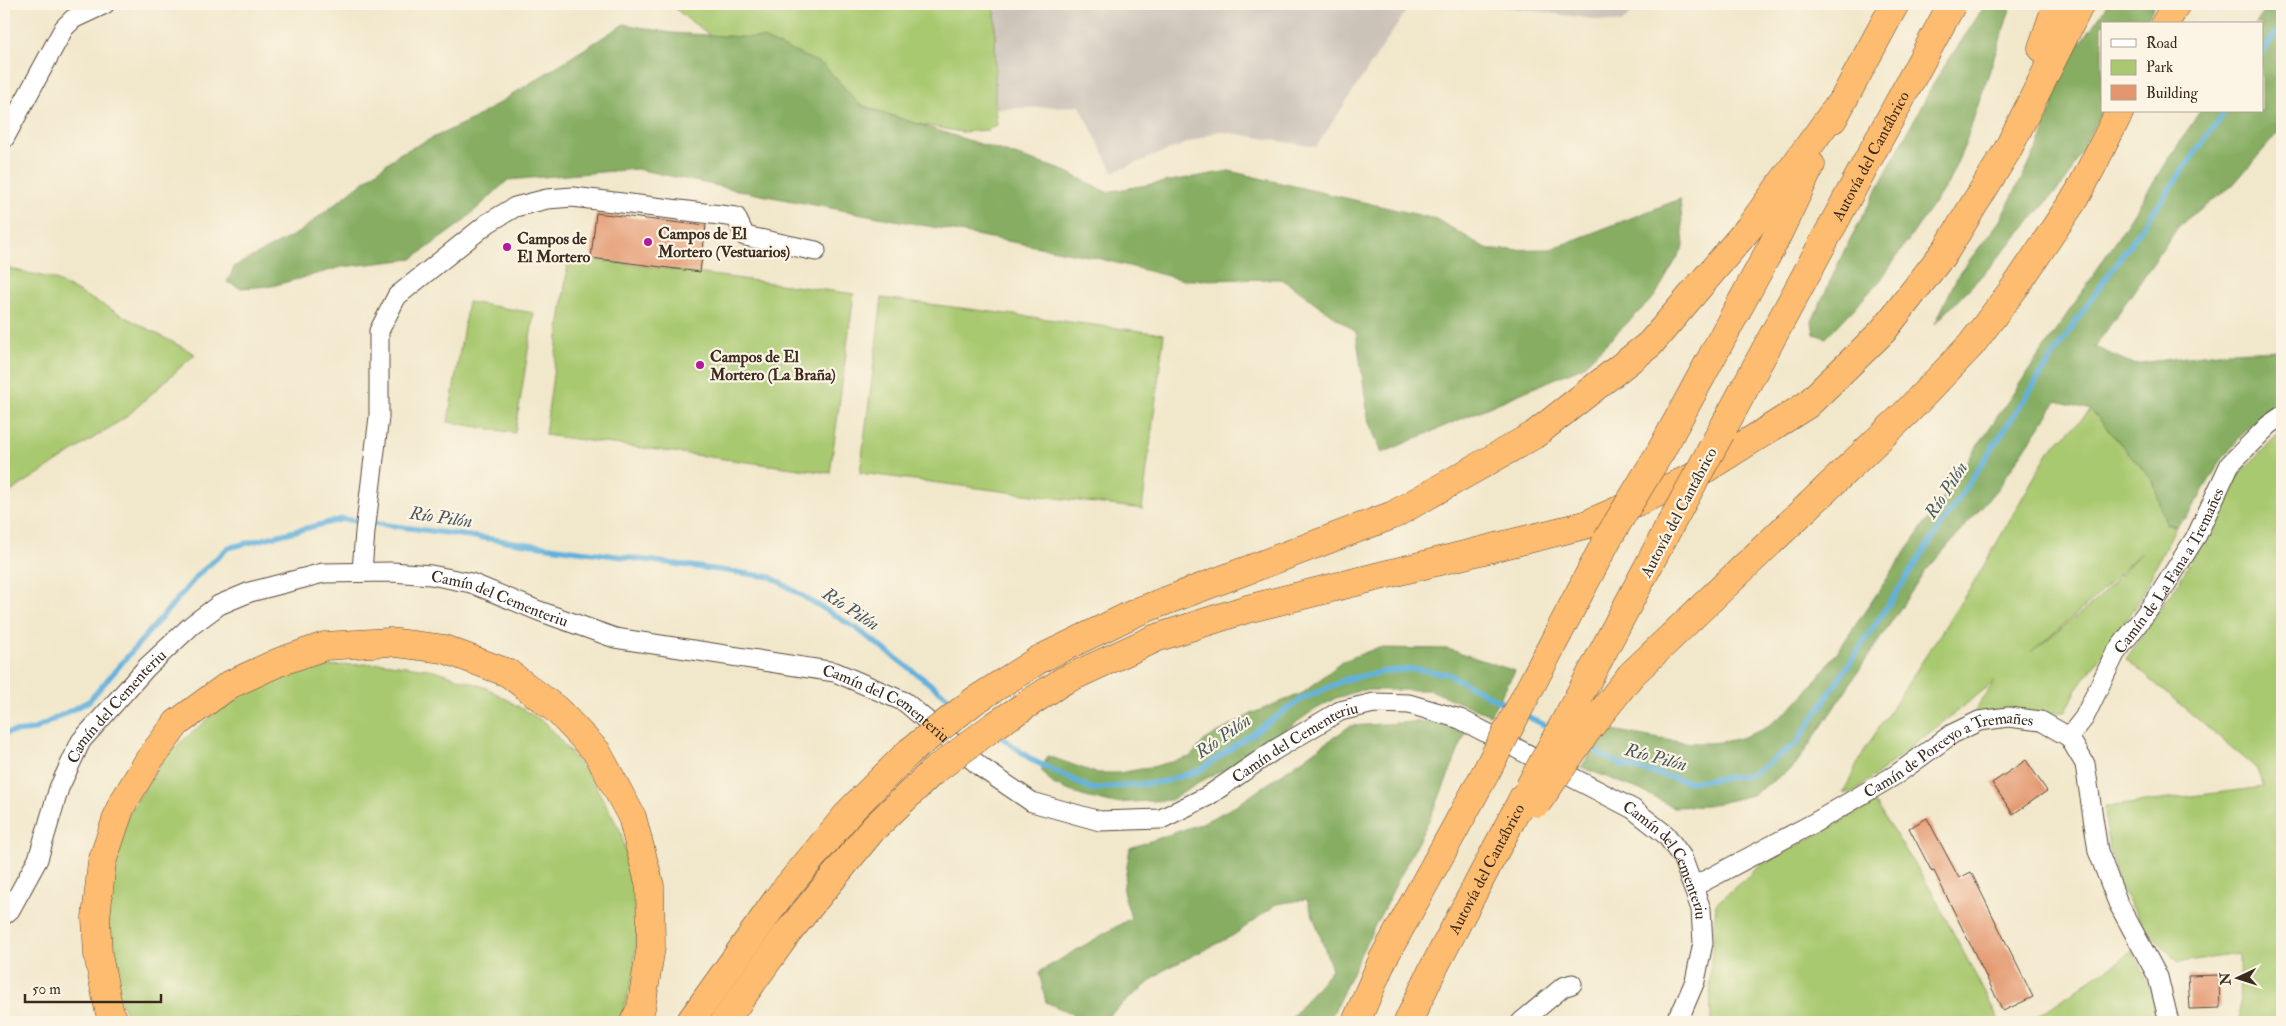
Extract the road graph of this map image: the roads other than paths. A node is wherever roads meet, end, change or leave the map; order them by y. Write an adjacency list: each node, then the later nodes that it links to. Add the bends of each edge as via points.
1 (105, 4): 10 (street, via 73,19 64,28)
2 (1895, 4): 8 (highway)
3 (1952, 4): 16 (highway, Autovía del Cantábrico, bridge, via 1600,656)
4 (2057, 4): 11 (highway)
5 (2080, 4): 11 (highway)
6 (2176, 4): 7 (highway)
7 (2166, 22)
8 (1841, 102): 22 (highway, bridge, via 1749,228 1650,344 1534,435 1392,515 1139,611 1040,659 974,701 909,752 852,809 779,897); 24 (highway, bridge, via 1774,242 1662,449 1606,540 1486,774 1383,959)
9 (2120, 112): 16 (highway, bridge, via 2080,192 1971,345 1906,413 1631,675)
10 (4, 139)
11 (2007, 151): 23 (highway, bridge, via 1946,250 1883,331 1807,405 1691,478 1586,525 1246,609 1156,638 1063,681 994,726 931,774 872,830 786,935)
12 (816, 251): 14 (street, via 745,236 736,217 573,197 515,207 488,223 397,296 379,331 379,417)
13 (2282, 416): 15 (street, Camín de La Fana a Tremañes, via 2230,464 2197,535 2158,597 2115,654 2084,718)
14 (362, 571): 17 (street, Camín del Cementeriu, via 431,575 471,583 616,638 835,672 905,702 982,768 1032,802 1100,821 1161,818 1208,796 1273,751 1340,711 1374,703 1409,704 1460,720 1633,809 1666,835 1682,857); 18 (street, Camín del Cementeriu, via 323,573 250,592 219,605 147,667 80,741 59,788 38,859 10,910)
15 (2069, 737): 17 (street, Camín de Porceyo a Tremañes, via 2041,721 2008,717 1979,721 1952,734 1897,774 1814,823); 29 (street, Camín de Porceyo a Tremañes, via 2085,764 2098,851 2118,902 2158,977)
16 (1531, 800): 25 (highway, Autovía del Cantábrico, via 1431,973); 26 (highway)
17 (1693, 887): 28 (street, Camín del Cementeriu, via 1701,909 1703,943 1695,981)
18 (4, 915)
19 (1572, 984): 27 (street, via 1563,987)
20 (115, 1022): 21 (highway, via 109,1010 98,955 96,918 102,862 121,806 149,760 177,723 228,685 325,646 389,642 444,649 508,673 557,710 597,752 632,817 650,886 651,947 641,1008)
21 (634, 1022)
22 (690, 1022)
23 (724, 1022)
24 (1356, 1022)
25 (1408, 1022)
26 (1420, 1022)
27 (1521, 1022)
28 (1674, 1022)
29 (2169, 1022)

